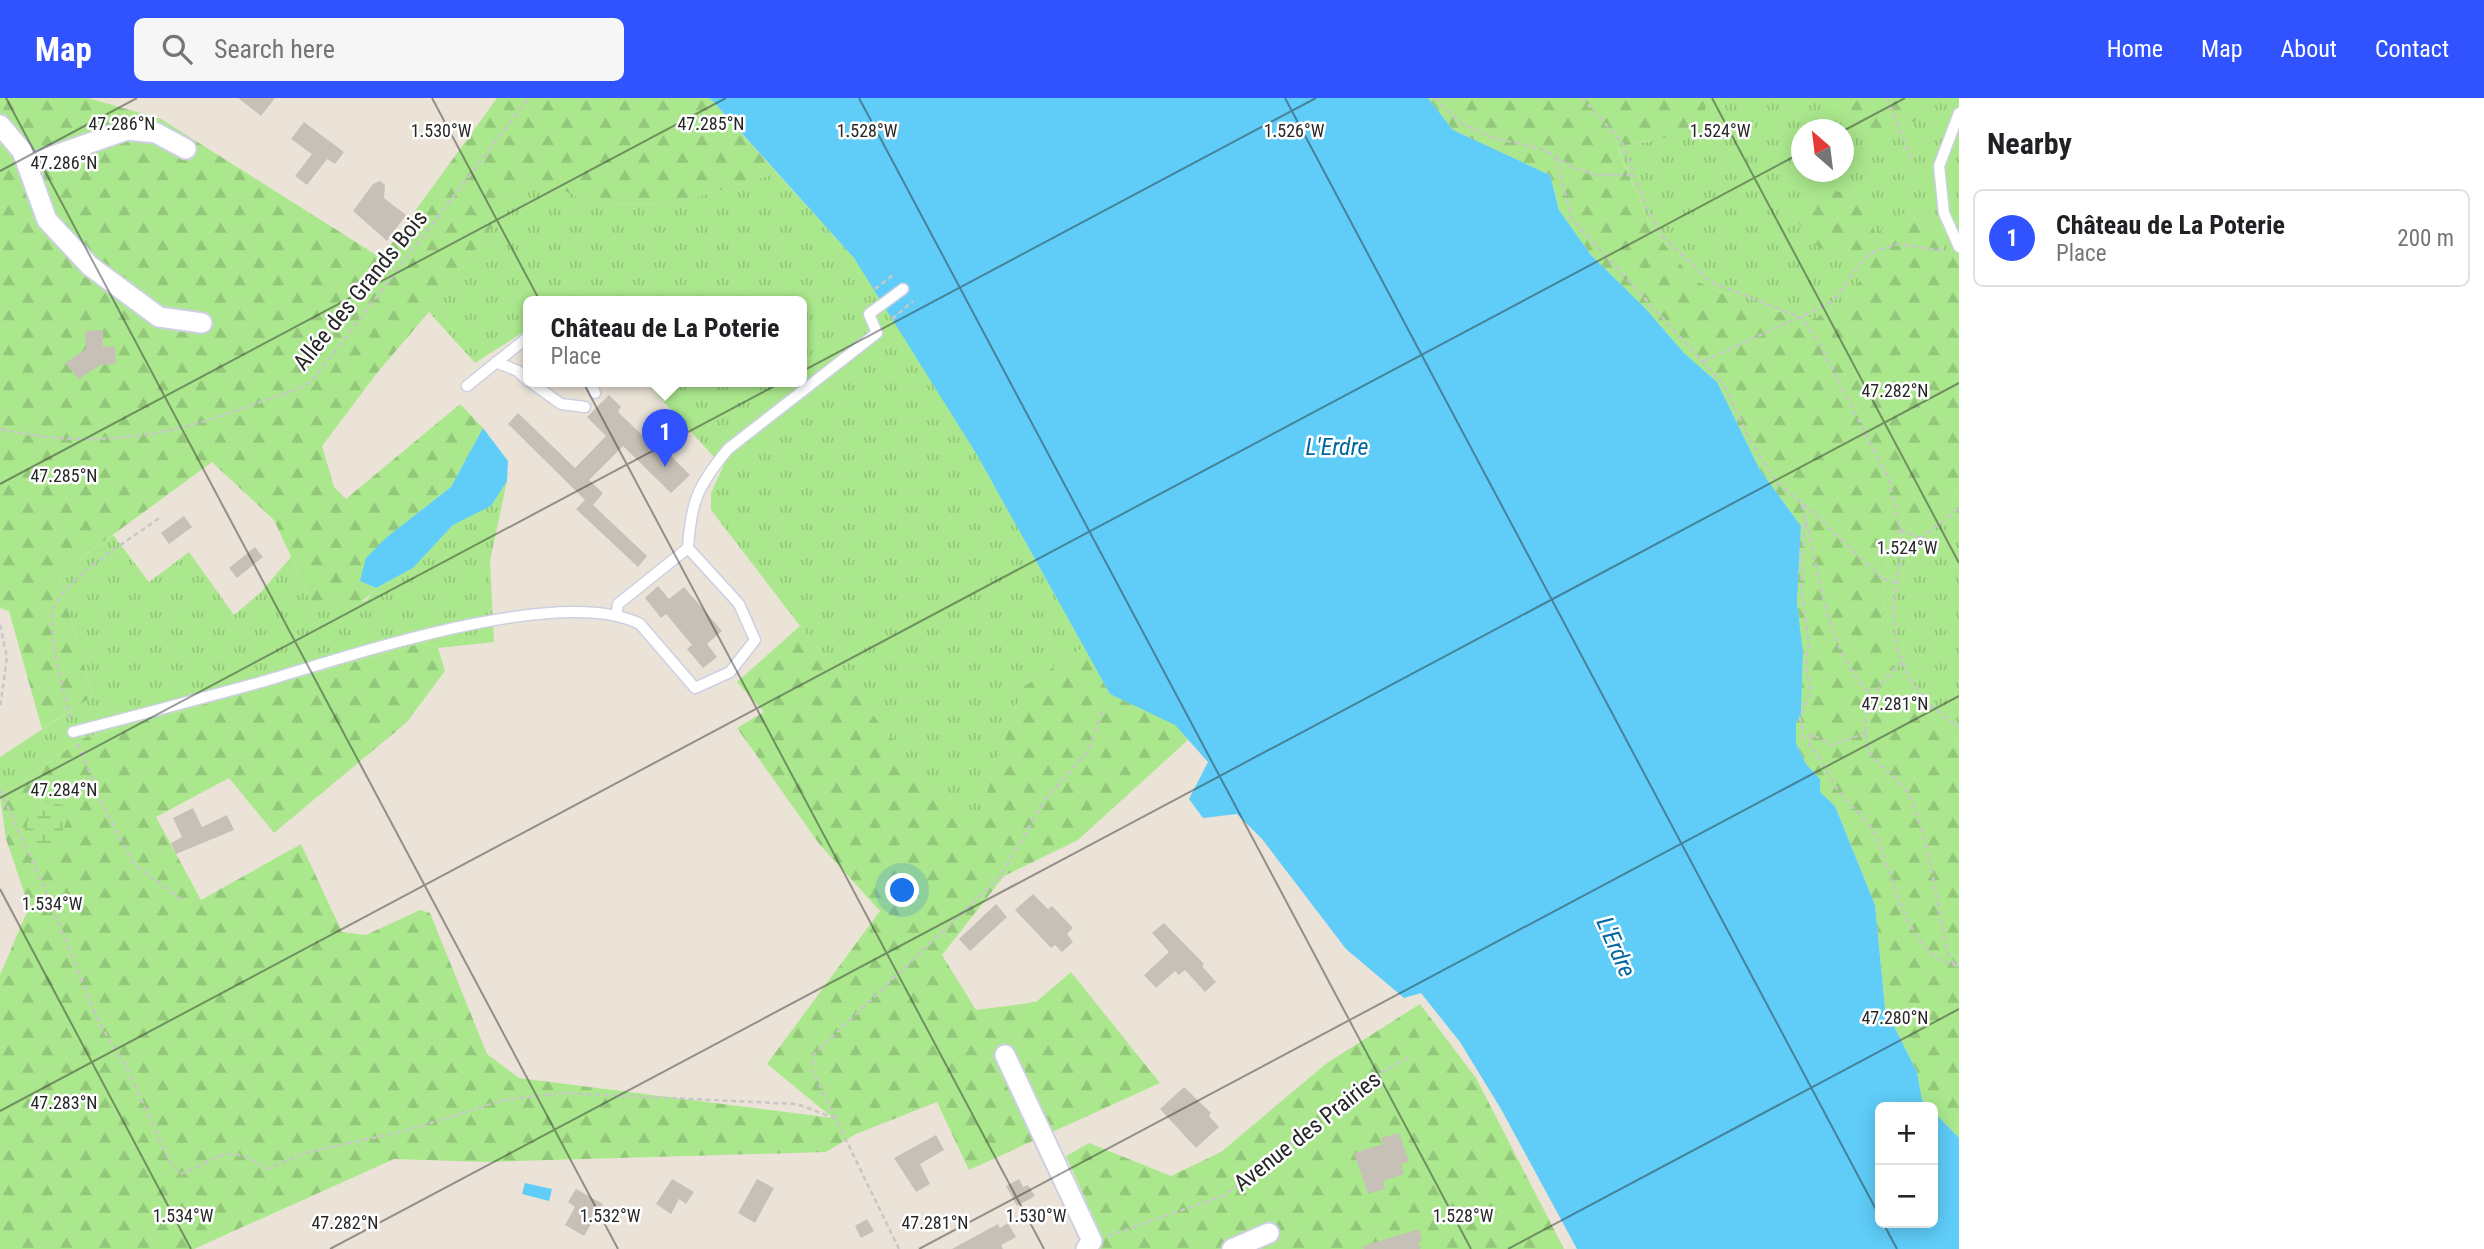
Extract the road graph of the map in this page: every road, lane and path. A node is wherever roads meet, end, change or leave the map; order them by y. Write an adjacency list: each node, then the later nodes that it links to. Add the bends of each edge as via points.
1 (529, 98): 30 (path, Allée des Grands Bois, via 312,381 223,417 146,437 74,440)
2 (1435, 98): 9 (path, via 1461,123 1491,138 1545,150)
3 (1582, 98): 11 (path, via 1622,142)
4 (1887, 98): 8 (path)
5 (1959, 113): 12 (lane, via 1939,166 1944,213)
6 (0, 125): 10 (street, via 23,151)
7 (186, 149): 10 (street, via 156,133 127,130)
8 (1911, 157)
9 (1556, 158): 11 (path, via 1595,175); 23 (path, via 1572,219)
10 (27, 165): 20 (street, via 47,220 90,267 159,317)
11 (1634, 175): 18 (path, via 1662,236 1711,282)
12 (1959, 247)
13 (1947, 251): 18 (path, via 1897,244 1868,254 1832,302)
14 (893, 275): 15 (path)
15 (875, 289)
16 (903, 289): 37 (lane, via 869,314 877,333 728,449 691,508)
17 (913, 301): 19 (path)
18 (1802, 318): 23 (path); 35 (path, via 1889,479)
19 (892, 319)
20 (202, 323)
21 (523, 341): 22 (lane)
22 (496, 362): 24 (lane); 25 (lane)
23 (1703, 362): 31 (path, via 1724,385 1777,483)
24 (523, 376)
25 (467, 386)
26 (535, 387): 29 (lane, via 561,404)
27 (592, 387): 28 (lane)
28 (595, 393)
29 (585, 407)
30 (0, 429)
31 (1802, 505): 34 (path); 39 (path, via 1880,577)
32 (1959, 508): 36 (path)
33 (162, 516): 47 (path, via 74,582 56,603 56,645)
34 (1805, 516): 43 (path, via 1825,606 1857,680); 49 (path, via 1801,588 1810,691 1800,718 1804,738)
35 (1900, 530): 36 (path); 38 (path)
36 (1923, 538): 38 (path)
37 (688, 548): 40 (lane, via 618,604); 40 (lane, via 739,604 755,640 730,672 695,688 640,624)
38 (1901, 555): 39 (path)
39 (1898, 583): 42 (path, via 1893,619)
40 (615, 616): 47 (lane, via 553,614 466,626)
41 (0, 625): 44 (path, via 7,657)
42 (1902, 662): 43 (path); 46 (path, via 1928,703)
43 (1872, 695): 48 (path)
44 (0, 709)
45 (1102, 711): 55 (path, via 1088,751 1045,798 1000,877 814,1054 812,1070)
46 (1959, 728)
47 (73, 732): 51 (path, via 100,801 133,863)
48 (1866, 733): 49 (path, via 1832,745 1811,734); 52 (path, via 1875,759 1906,790 1923,837 1948,954)
49 (1810, 739): 52 (path, via 1809,745 1838,790 1872,830 1912,929 1937,961)
50 (0, 790): 55 (path, via 99,1023 126,1066 170,1162 181,1174 222,1154 245,1154 268,1168 304,1153 405,1131 504,1100 562,1093 797,1104)
51 (182, 900)
52 (1957, 966)
53 (1005, 1055): 57 (street)
54 (1411, 1056): 57 (path, Avenue des Prairies, via 1374,1077 1225,1195)
55 (834, 1118): 58 (path)
56 (1269, 1233): 59 (street)
57 (1089, 1245)
58 (899, 1249)
59 (1232, 1249)

